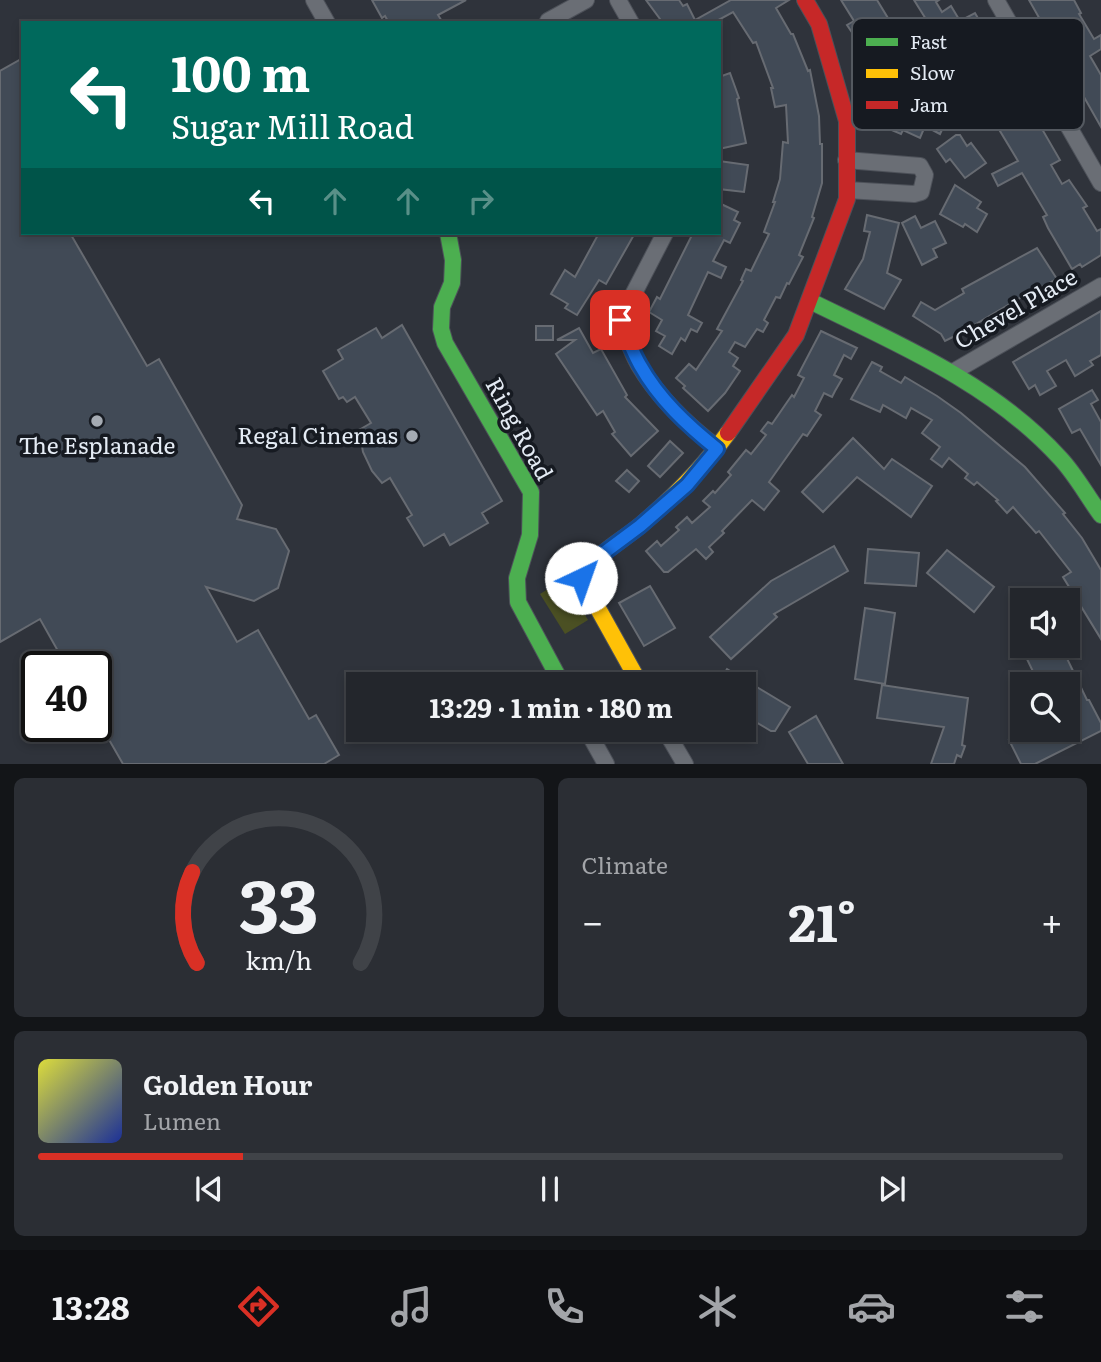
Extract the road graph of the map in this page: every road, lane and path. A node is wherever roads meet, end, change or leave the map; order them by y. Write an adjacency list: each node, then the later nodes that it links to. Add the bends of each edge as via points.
1 (314, 0): 7 (street)
2 (586, 0): 8 (street)
3 (618, 0): 9 (street)
4 (806, 0): 11 (street, via 819,24 847,121)
5 (996, 0): 6 (street)
6 (1006, 18)
7 (326, 21)
8 (548, 21)
9 (630, 21)
10 (1071, 130): 12 (street)
11 (846, 160): 13 (street); 13 (street, via 920,166 925,175 920,192 914,194)
12 (1101, 183)
13 (847, 190): 17 (street)
14 (449, 235): 21 (street, Ring Road, via 452,283 442,307 441,329 454,360 531,492 530,535 517,578 517,595)
15 (664, 235): 19 (street, via 620,320 650,382 684,423)
16 (1101, 286): 18 (street, Chevel Place)
17 (810, 301): 18 (street); 19 (street, via 796,335)
18 (953, 372): 20 (street, via 1030,429 1060,459)
19 (717, 449): 22 (street, via 687,485 589,564 581,578)
20 (1101, 515)
21 (555, 672)
22 (633, 672)
23 (594, 742): 25 (street)
24 (672, 742): 26 (street)
25 (606, 764)
26 (685, 764)

